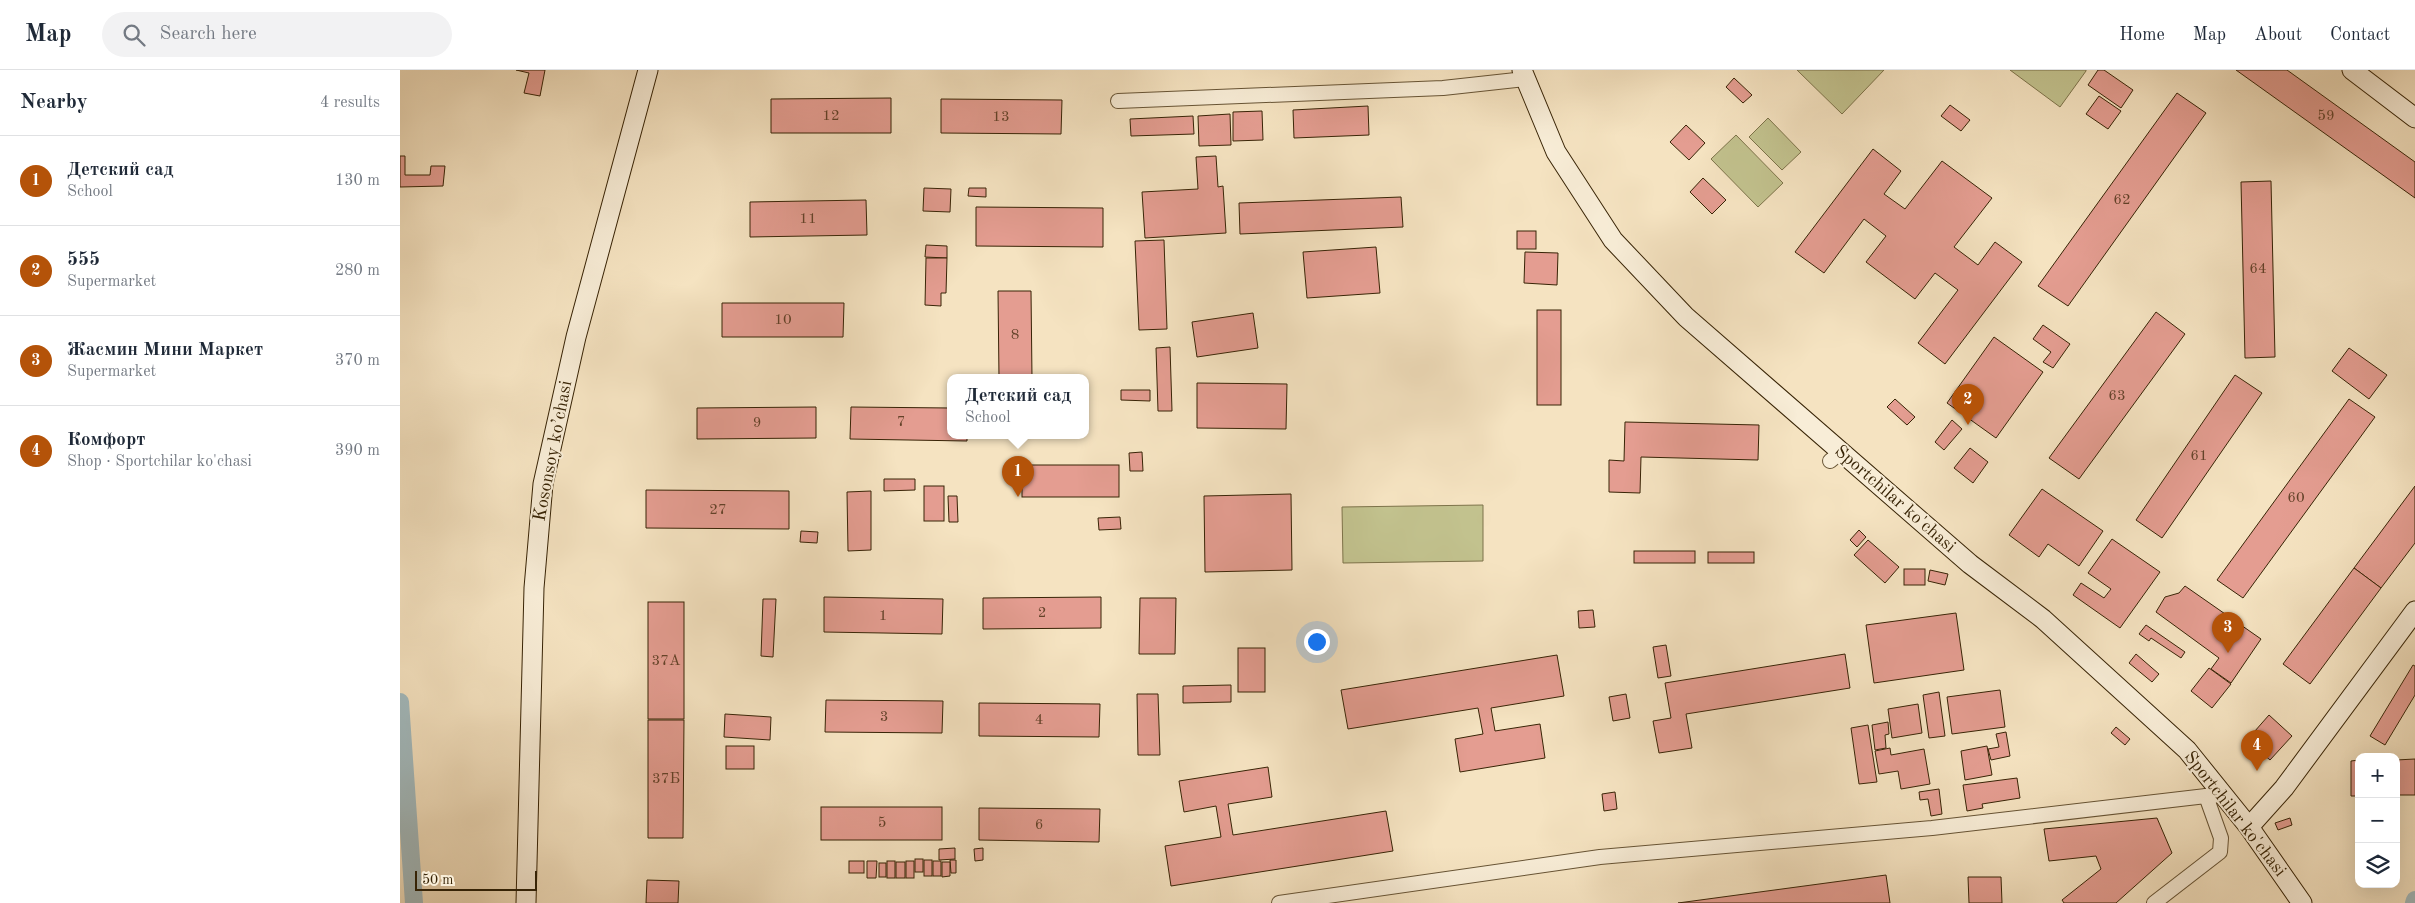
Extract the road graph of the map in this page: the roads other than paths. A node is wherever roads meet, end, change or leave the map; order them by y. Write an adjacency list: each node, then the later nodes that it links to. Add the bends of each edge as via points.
1 (648, 70): 9 (street, Kosonsoy ko’chasi, via 576,338 543,484 535,568)
2 (2352, 70): 5 (street)
3 (1523, 74): 4 (street, via 1443,88); 7 (street, Sportchilar ko'chasi, via 1556,152 1612,240 1686,317 1835,457 2043,619 2187,750)
4 (1118, 100)
5 (2415, 118)
6 (2415, 611): 8 (street, via 2284,788)
7 (2215, 796): 8 (street, Sportchilar ko'chasi); 10 (street, via 1932,828 1600,857); 11 (street, via 2220,852)
8 (2249, 827): 12 (street, Sportchilar ko'chasi)
9 (526, 903)
10 (1279, 903)
11 (2154, 903)
12 (2302, 903)

